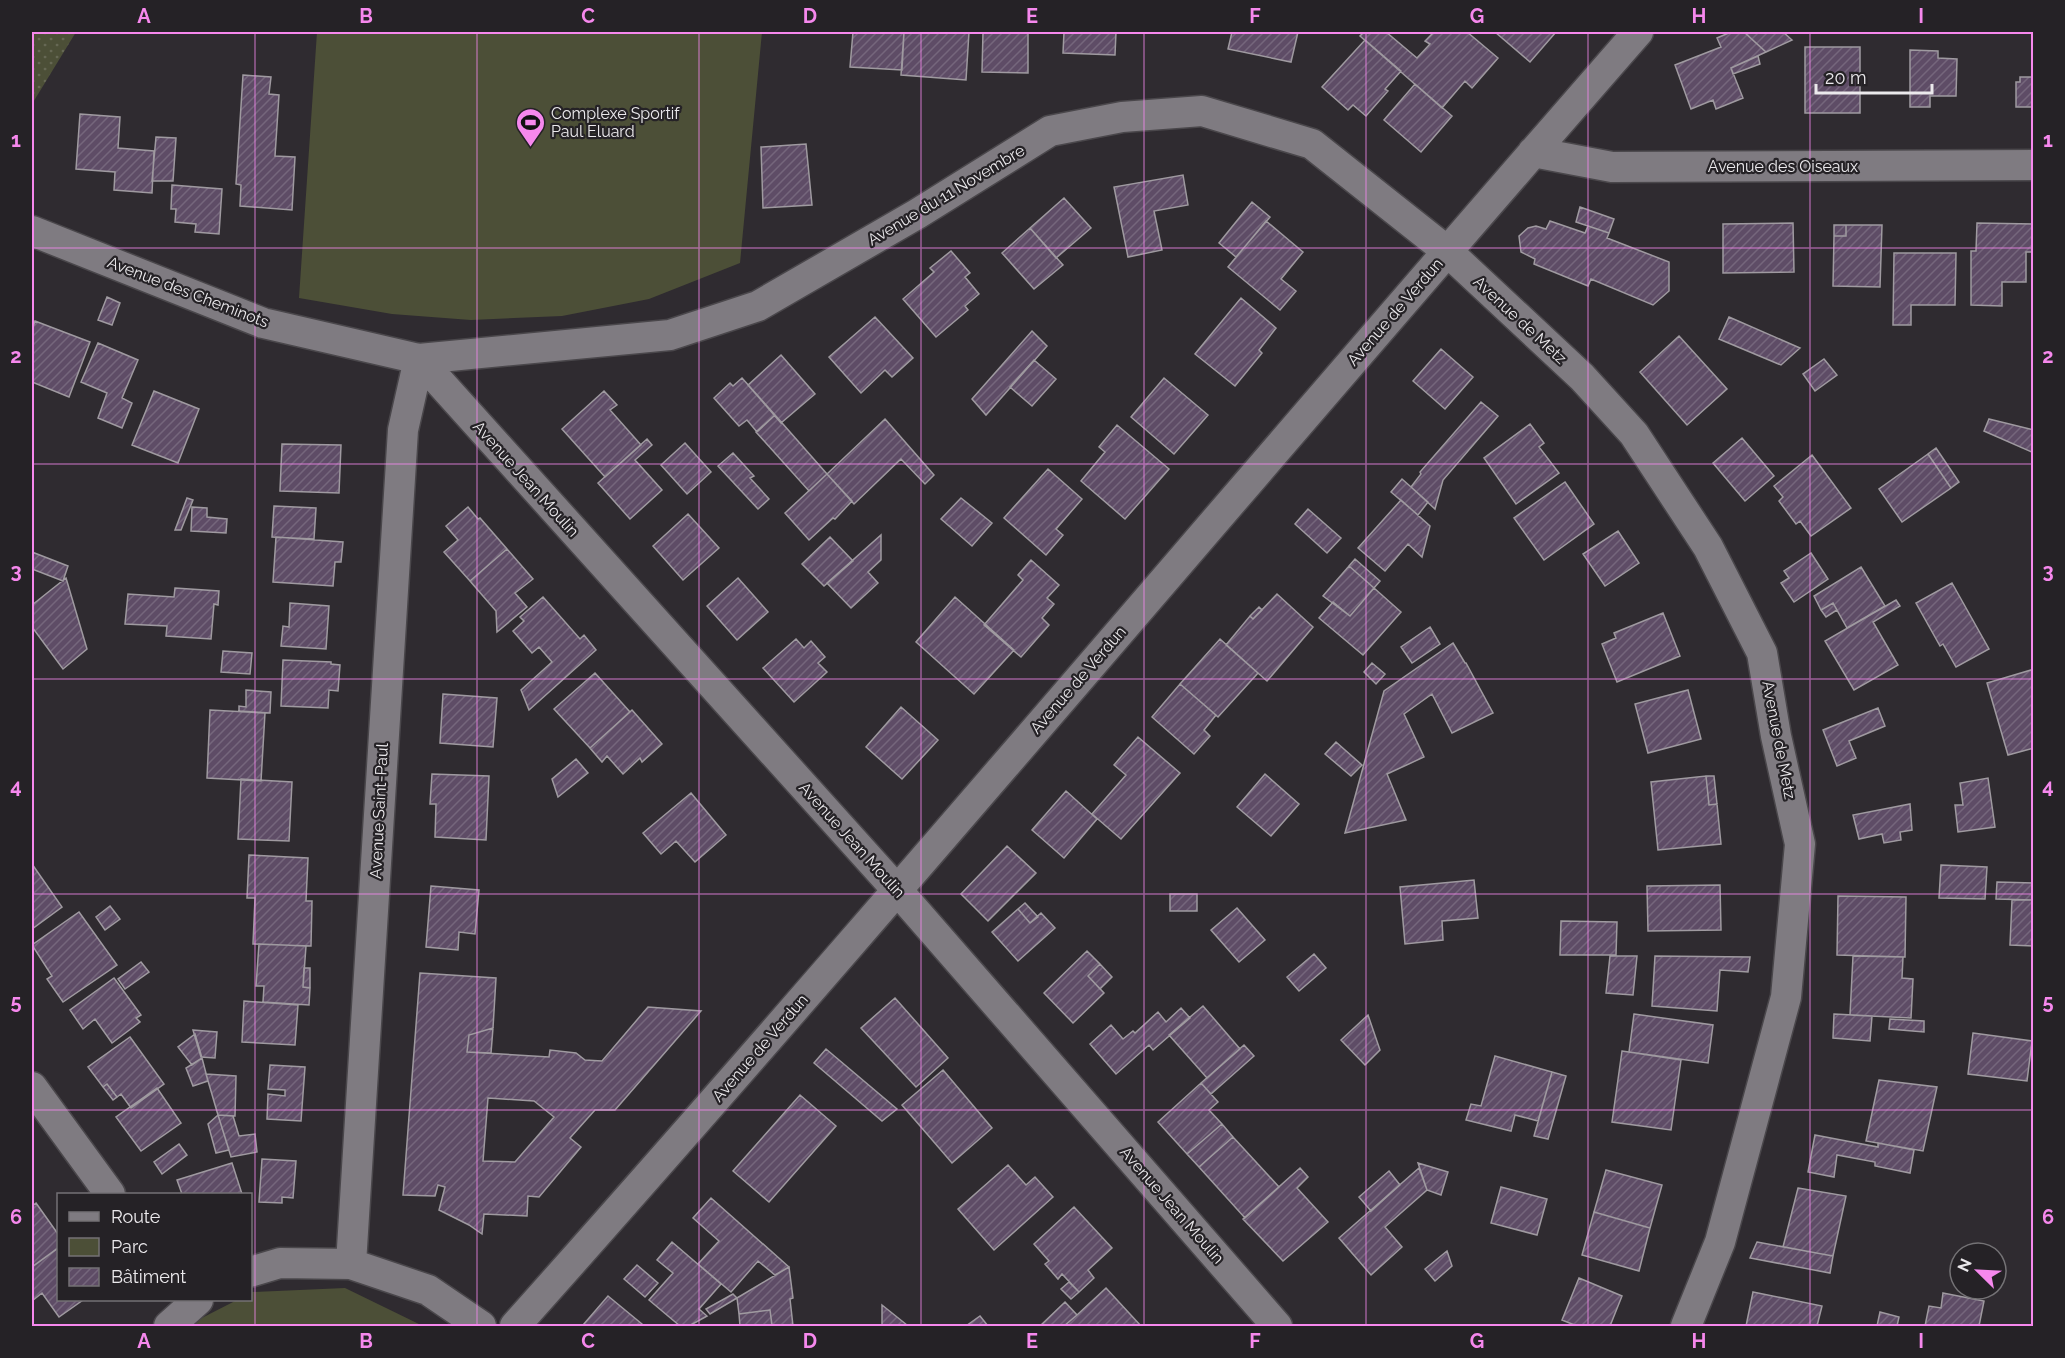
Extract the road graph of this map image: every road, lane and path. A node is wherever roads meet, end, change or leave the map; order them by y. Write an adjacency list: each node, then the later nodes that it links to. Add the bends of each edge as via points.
1 (1638, 32): 2 (street, Avenue de Verdun)
2 (1533, 152): 3 (street, Avenue des Oiseaux, via 1612,167); 5 (street, Avenue de Verdun)
3 (2034, 165)
4 (32, 231): 6 (street, Avenue des Cheminots, via 263,322)
5 (1447, 251): 6 (street, Avenue du 11 Novembre, via 1312,144 1202,111 1122,117 1050,131 758,306 670,335); 7 (street, Avenue de Verdun); 17 (street, Avenue de Metz, via 1582,377 1634,434 1708,546 1762,653 1800,844 1786,998 1720,1242)
6 (419, 359): 7 (street, Avenue Jean Moulin); 10 (street, Avenue Saint-Paul, via 403,430)
7 (898, 891): 15 (street, Avenue de Verdun); 16 (street, Avenue Jean Moulin)
8 (32, 1087): 9 (street)
9 (109, 1193)
10 (351, 1264): 11 (street, via 280,1263); 14 (street, via 428,1290)
11 (252, 1271)
12 (192, 1301): 13 (street)
13 (169, 1326)
14 (481, 1326)
15 (515, 1326)
16 (1277, 1326)
17 (1686, 1326)

